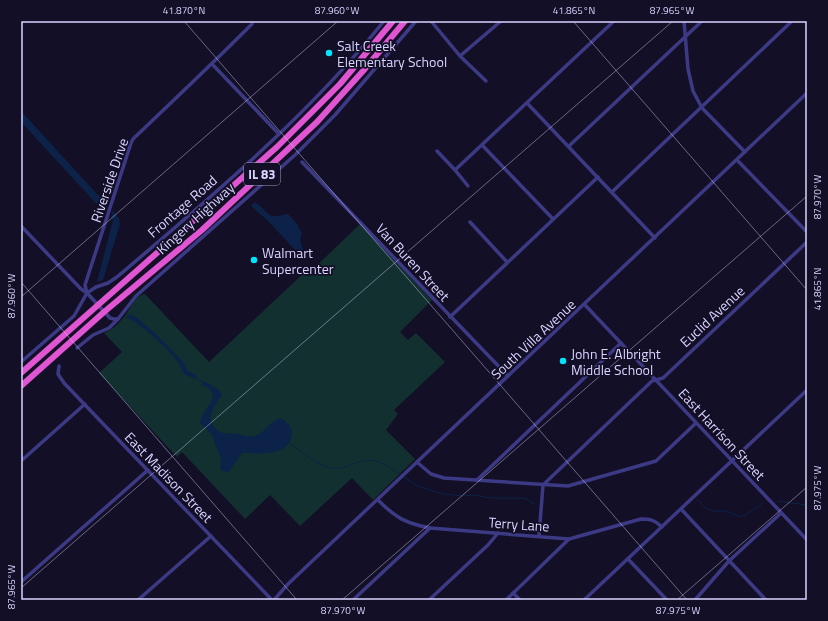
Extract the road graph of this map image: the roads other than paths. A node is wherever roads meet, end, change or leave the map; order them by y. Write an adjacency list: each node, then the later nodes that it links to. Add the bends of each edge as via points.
1 (384, 21): 19 (street, Frontage Road, via 318,95)
2 (393, 21): 38 (highway, Kingery Highway / IL 83, via 340,84 295,130)
3 (405, 21): 40 (highway, Kingery Highway / IL 83, via 317,122 202,230)
4 (416, 21): 42 (street, via 335,115 289,160 136,296)
5 (431, 21): 13 (street)
6 (501, 21): 13 (street)
7 (614, 21): 17 (street)
8 (684, 21): 12 (street)
9 (702, 21): 12 (street)
10 (792, 21): 18 (street)
11 (252, 24): 14 (street, Riverside Drive)
12 (686, 37): 18 (street, via 689,77); 21 (street)
13 (460, 56): 15 (street)
14 (212, 64): 19 (street); 37 (street, Riverside Drive, via 133,139 85,285)
15 (486, 81)
16 (807, 93): 23 (street, South Villa Avenue)
17 (527, 103): 20 (street); 21 (street)
18 (702, 108): 23 (street); 29 (street)
19 (279, 134): 37 (street, Frontage Road, via 117,277)
20 (482, 145): 26 (street); 30 (street)
21 (569, 146): 27 (street)
22 (437, 151): 26 (street)
23 (745, 152): 24 (street, South Villa Avenue)
24 (737, 160): 33 (street); 34 (street, South Villa Avenue)
25 (302, 162): 41 (street, Van Buren Street)
26 (454, 170): 28 (street)
27 (598, 177): 29 (street); 30 (street)
28 (468, 186)
29 (612, 192): 34 (street)
30 (553, 220): 36 (street)
31 (470, 222): 36 (street)
32 (21, 226): 37 (street)
33 (807, 232)
34 (655, 238): 39 (street, South Villa Avenue)
35 (807, 242): 49 (street, Euclid Avenue)
36 (507, 262): 41 (street)
37 (87, 293): 38 (street); 45 (street, via 74,316)
38 (97, 305): 40 (street); 47 (highway, Kingery Highway / IL 83)
39 (585, 305): 43 (street, East Harrison Street); 48 (street, South Villa Avenue)
40 (104, 312): 42 (street, via 110,318); 50 (highway, Kingery Highway / IL 83)
41 (450, 317): 48 (street, Van Buren Street)
42 (118, 319): 44 (street, via 109,328 93,335)
43 (621, 343): 49 (street, East Harrison Street); 58 (street)
44 (77, 348)
45 (21, 362)
46 (59, 366): 52 (street, East Madison Street, via 58,374)
47 (21, 373)
48 (508, 376): 56 (street, South Villa Avenue)
49 (657, 381): 53 (street, East Harrison Street); 59 (street, Euclid Avenue, via 652,381)
50 (21, 386)
51 (807, 390): 55 (street)
52 (85, 404): 54 (street); 57 (street, East Madison Street)
53 (696, 423): 55 (street, East Harrison Street); 59 (street, via 656,461 568,486)
54 (21, 461)
55 (732, 461): 61 (street); 62 (street, East Harrison Street)
56 (418, 463): 58 (street, via 431,474 444,478); 60 (street, South Villa Avenue)
57 (148, 470): 66 (street, East Madison Street); 72 (street)
58 (477, 480): 59 (street)
59 (543, 485): 67 (street)
60 (378, 500): 64 (street, Terry Lane, via 399,518 417,526); 75 (street, South Villa Avenue)
61 (681, 509): 63 (street); 71 (street)
62 (781, 513): 69 (street, East Harrison Street); 71 (street)
63 (662, 526): 68 (street, Terry Lane, via 655,521 641,519); 70 (street)
64 (430, 528): 65 (street, Terry Lane); 76 (street)
65 (498, 533): 67 (street, Terry Lane); 77 (street)
66 (211, 536): 74 (street); 75 (street, East Madison Street)
67 (539, 536): 68 (street, Terry Lane)
68 (569, 539): 73 (street)
69 (807, 540)
70 (628, 559): 80 (street); 81 (street)
71 (729, 561): 82 (street); 83 (street)
72 (21, 582)
73 (513, 593): 78 (street); 79 (street)
74 (138, 600)
75 (273, 600)
76 (353, 600)
77 (429, 600)
78 (506, 600)
79 (520, 600)
80 (584, 600)
81 (667, 600)
82 (695, 600)
83 (766, 600)

